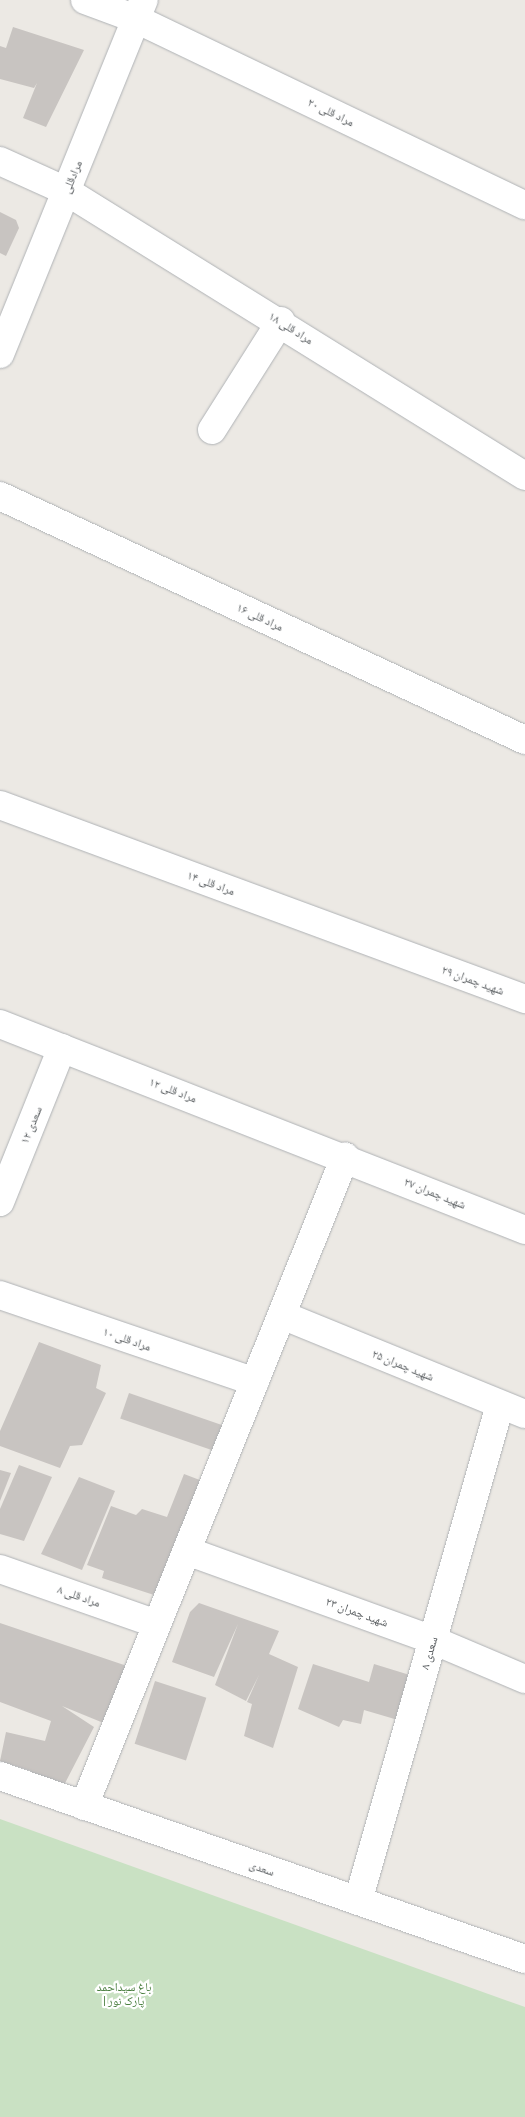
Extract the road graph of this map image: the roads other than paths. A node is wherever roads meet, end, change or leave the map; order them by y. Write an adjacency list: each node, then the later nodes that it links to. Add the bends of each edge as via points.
1 (85, 0): 2 (street, مراد قلی ۲۰)
2 (140, 9): 4 (street, مرادقلی); 5 (street, مراد قلی ۲۰)
3 (0, 161): 4 (street, مراد قلی ۱۸)
4 (66, 191): 6 (street, مراد قلی ۱۸); 7 (street, مرادقلی)
5 (525, 205)
6 (281, 321): 8 (street); 9 (street, مراد قلی ۱۸)
7 (3, 337)
8 (212, 430)
9 (519, 473)
10 (0, 496): 11 (street, مراد قلی ۱۶)
11 (523, 739)
12 (0, 806): 13 (street, مراد قلی ۱۴)
13 (422, 961): 14 (street, شهید چمران ۲۹)
14 (525, 999)
15 (0, 1024): 16 (street, مراد قلی ۱۲)
16 (62, 1048): 17 (street, مراد قلی ۱۲); 18 (street, سعدی ۱۲)
17 (346, 1157): 19 (street, شهید چمران ۲۷); 21 (street)
18 (0, 1202)
19 (525, 1230)
20 (0, 1295): 22 (street, مراد قلی ۱۰)
21 (282, 1315): 22 (street); 23 (street, شهید چمران ۲۵)
22 (255, 1382): 24 (street)
23 (513, 1410): 27 (street, سعدی ۸)
24 (187, 1551): 26 (street); 27 (street, شهید چمران ۲۳)
25 (0, 1569): 26 (street, مراد قلی ۸)
26 (157, 1624): 30 (street)
27 (433, 1640): 28 (street, شهید چمران ۲۳); 31 (street, سعدی ۸)
28 (525, 1679)
29 (0, 1776): 30 (street, سعدی)
30 (84, 1806): 31 (street, سعدی)
31 (358, 1901): 32 (street, سعدی)
32 (525, 1959)

